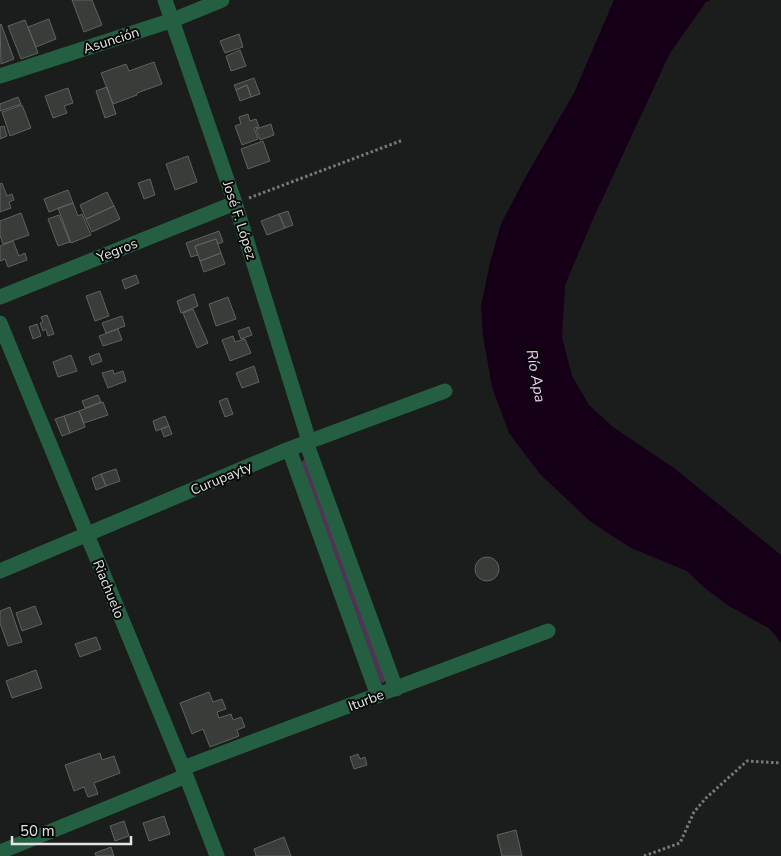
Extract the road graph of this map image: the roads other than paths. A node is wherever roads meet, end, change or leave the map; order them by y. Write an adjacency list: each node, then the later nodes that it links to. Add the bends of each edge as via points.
1 (165, 0): 3 (street, José F. López)
2 (222, 0): 3 (street, Asunción)
3 (173, 20): 4 (street, Asunción); 5 (street, José F. López)
4 (0, 76)
5 (235, 203): 6 (street, Yegros); 9 (street, José F. López)
6 (0, 297)
7 (0, 323): 11 (street, Riachuelo)
8 (445, 391): 9 (street, Curupayty)
9 (308, 442): 10 (street, Curupayty); 14 (street, José F. López)
10 (289, 449): 11 (street, Curupayty); 15 (street)
11 (87, 535): 12 (street, Curupayty); 16 (street, Riachuelo)
12 (0, 571)
13 (548, 631): 14 (street, Iturbe)
14 (396, 689): 15 (street, Iturbe)
15 (378, 696): 16 (street, Iturbe)
16 (185, 772): 17 (street, Iturbe); 18 (street, Riachuelo)
17 (0, 852)
18 (217, 856)

